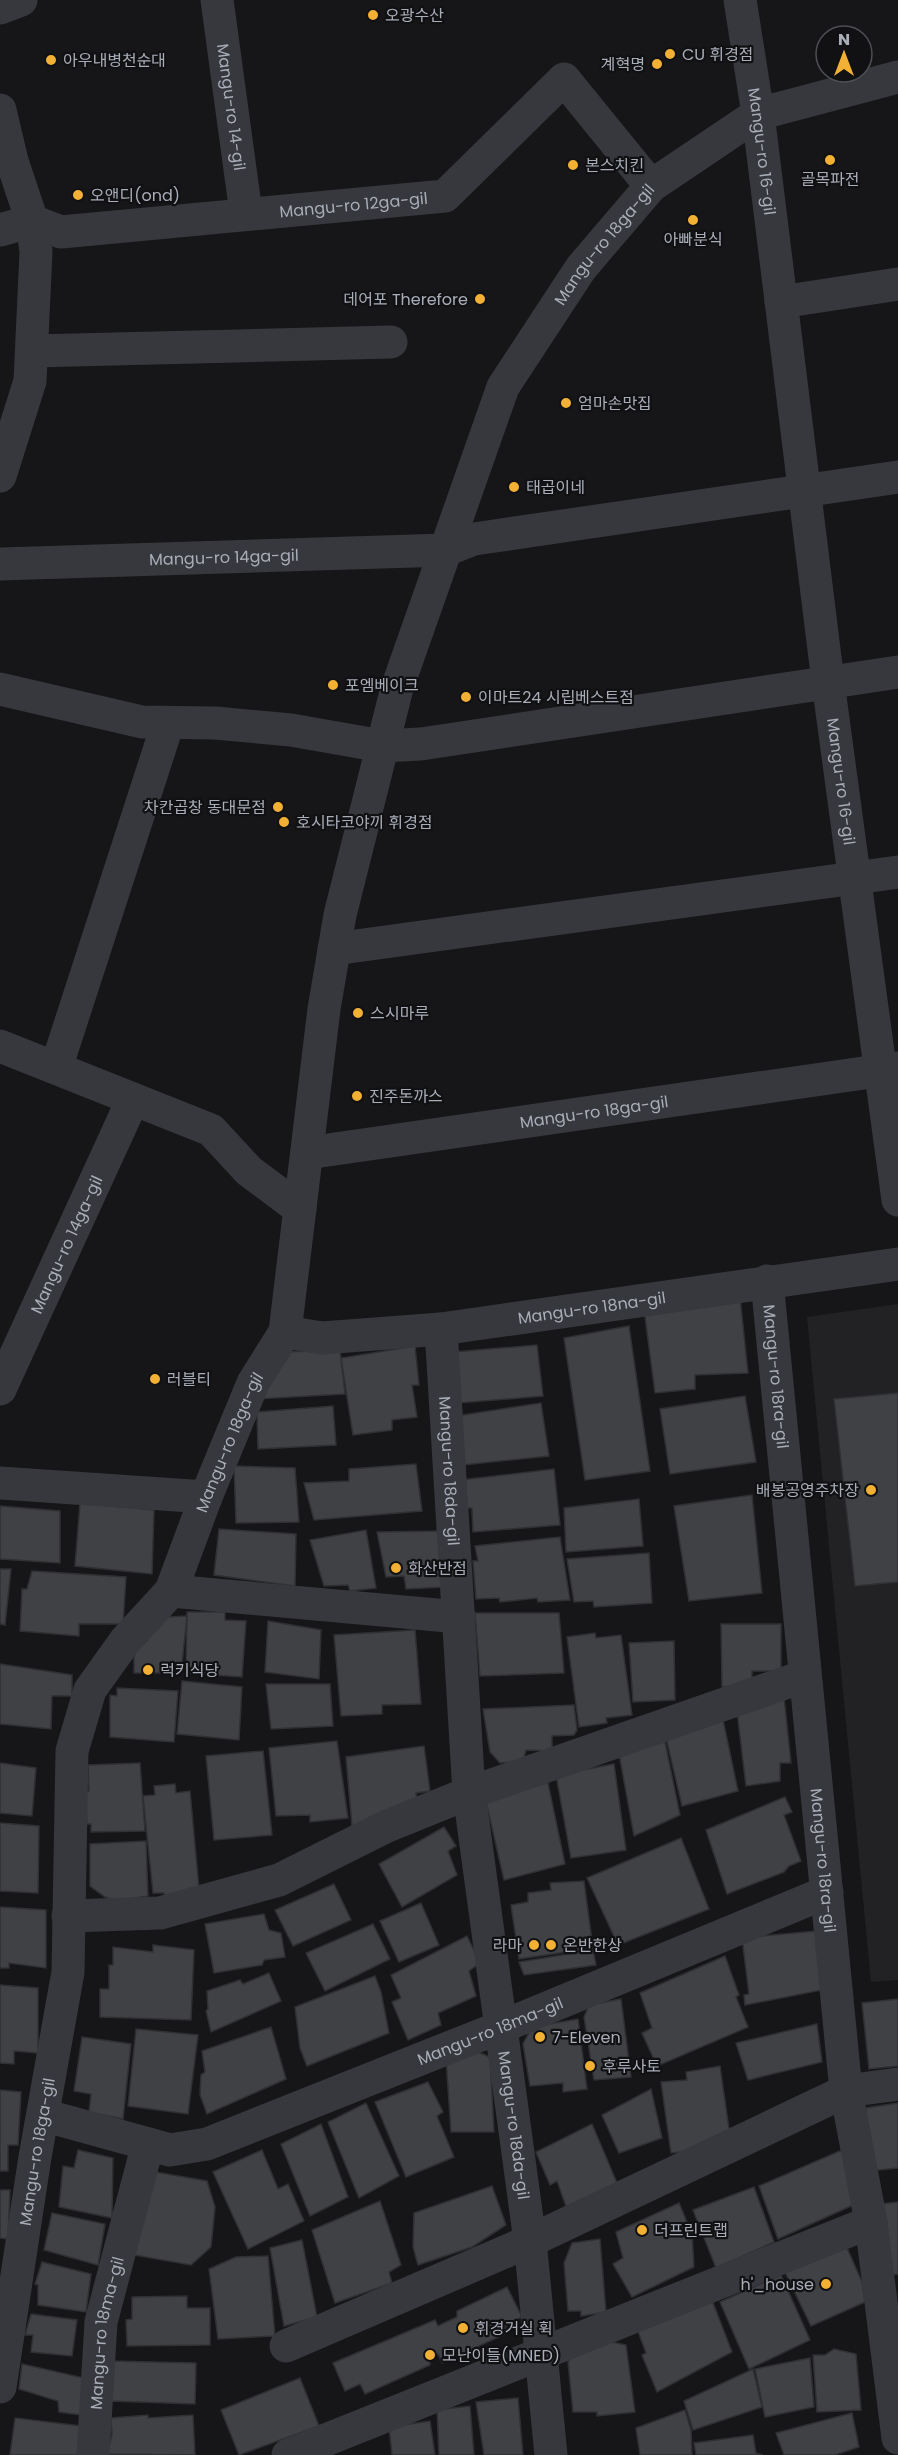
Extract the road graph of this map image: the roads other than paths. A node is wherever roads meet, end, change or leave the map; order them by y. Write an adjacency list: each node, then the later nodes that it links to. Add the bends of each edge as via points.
1 (21, 0): 4 (street)
2 (217, 0): 9 (street, Mangu-ro 14-gil)
3 (740, 0): 7 (street, Mangu-ro 16-gil)
4 (0, 8)
5 (898, 76): 7 (street, Mangu-ro 18ga-gil)
6 (0, 110): 10 (street)
7 (758, 114): 8 (street, Mangu-ro 18ga-gil); 13 (street, Mangu-ro 16-gil)
8 (651, 186): 9 (street, Mangu-ro 12ga-gil, via 564,79 445,196); 19 (street, Mangu-ro 18ga-gil, via 581,268 503,387)
9 (246, 213): 10 (street, Mangu-ro 12ga-gil, via 61,232)
10 (32, 221): 11 (street); 15 (street, via 36,252)
11 (0, 230)
12 (898, 284): 13 (street)
13 (781, 302): 18 (street, Mangu-ro 16-gil)
14 (391, 342): 15 (street)
15 (32, 351): 16 (street, via 30,381)
16 (0, 476)
17 (898, 477): 18 (street)
18 (804, 492): 19 (street, via 474,539); 22 (street, Mangu-ro 16-gil)
19 (446, 550): 20 (street, Mangu-ro 14ga-gil); 25 (street, Mangu-ro 18ga-gil, via 397,688)
20 (0, 564)
21 (898, 672): 22 (street)
22 (828, 682): 25 (street, via 421,744); 27 (street, Mangu-ro 16-gil)
23 (0, 689): 24 (street, via 142,722)
24 (168, 723): 25 (street, via 291,730); 30 (street)
25 (382, 746): 28 (street, Mangu-ro 18ga-gil)
26 (898, 872): 27 (street)
27 (855, 879): 28 (street); 31 (street, Mangu-ro 16-gil)
28 (334, 949): 33 (street, Mangu-ro 18ga-gil)
29 (0, 1046): 30 (street)
30 (56, 1068): 32 (street)
31 (889, 1069): 33 (street, Mangu-ro 18ga-gil); 34 (street, Mangu-ro 16-gil)
32 (133, 1099): 35 (street, via 212,1130 249,1171); 40 (street, Mangu-ro 14ga-gil)
33 (307, 1153): 35 (street, Mangu-ro 18ga-gil)
34 (898, 1200)
35 (300, 1209): 39 (street, Mangu-ro 18ga-gil)
36 (898, 1264): 37 (street, Mangu-ro 18na-gil)
37 (767, 1281): 38 (street, Mangu-ro 18na-gil); 45 (street, Mangu-ro 18ra-gil)
38 (441, 1329): 39 (street, Mangu-ro 18na-gil, via 322,1338); 44 (street, Mangu-ro 18da-gil)
39 (285, 1332): 42 (street, Mangu-ro 18ga-gil, via 253,1383)
40 (0, 1389)
41 (0, 1483): 42 (street)
42 (206, 1497): 43 (street, Mangu-ro 18ga-gil)
43 (171, 1591): 44 (street); 48 (street, Mangu-ro 18ga-gil, via 125,1641 90,1690 72,1751)
44 (459, 1617): 46 (street, Mangu-ro 18da-gil)
45 (806, 1676): 46 (street); 47 (street, Mangu-ro 18ra-gil)
46 (469, 1793): 48 (street, via 385,1827 279,1880 160,1912); 49 (street, Mangu-ro 18da-gil)
47 (827, 1892): 49 (street, Mangu-ro 18ma-gil); 51 (street, Mangu-ro 18ra-gil)
48 (68, 1916): 52 (street, Mangu-ro 18ga-gil, via 68,1972)
49 (501, 2027): 53 (street, Mangu-ro 18ma-gil, via 207,2144 170,2150); 55 (street, Mangu-ro 18da-gil)
50 (898, 2084): 51 (street)
51 (846, 2091): 54 (street, Mangu-ro 18ra-gil); 55 (street)
52 (43, 2115): 53 (street, Mangu-ro 18ma-gil); 56 (street, Mangu-ro 18ga-gil)
53 (148, 2144): 61 (street, Mangu-ro 18ma-gil, via 101,2322)
54 (870, 2222): 58 (street); 60 (street, Mangu-ro 18ra-gil)
55 (530, 2241): 57 (street); 58 (street, Mangu-ro 18da-gil)
56 (10, 2266): 59 (street, Mangu-ro 18ga-gil)
57 (286, 2346)
58 (541, 2355): 62 (street); 63 (street, Mangu-ro 18da-gil)
59 (0, 2387)
60 (898, 2438)
61 (93, 2455)
62 (288, 2455)
63 (551, 2455)

